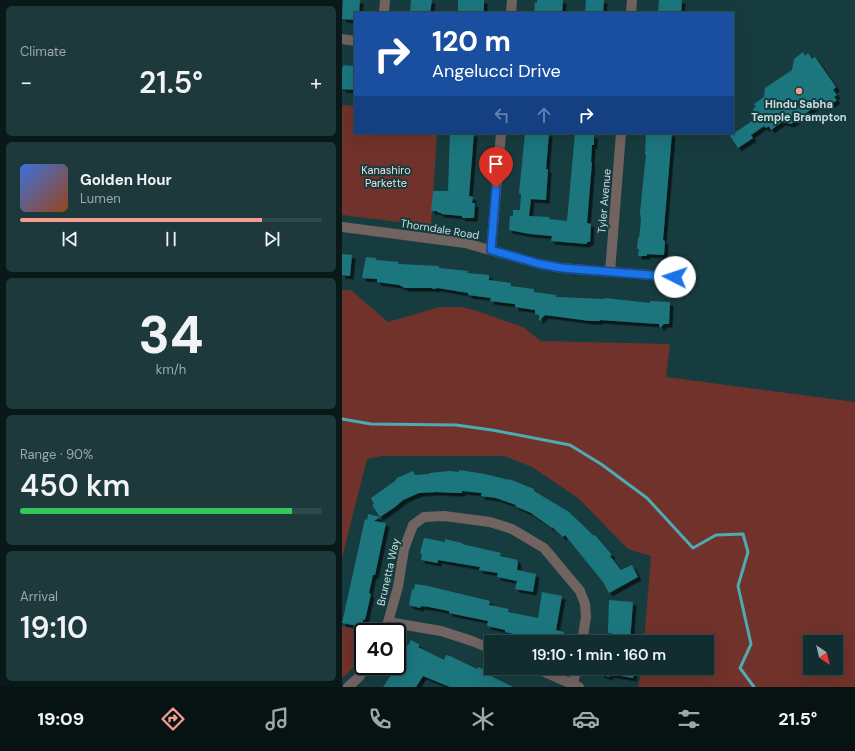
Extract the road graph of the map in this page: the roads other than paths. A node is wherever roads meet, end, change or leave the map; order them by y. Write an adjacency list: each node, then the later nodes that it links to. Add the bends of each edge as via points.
1 (385, 0): 4 (street)
2 (512, 0): 5 (street)
3 (632, 0): 6 (street)
4 (384, 12)
5 (511, 12)
6 (631, 12)
7 (342, 39): 8 (street)
8 (354, 41)
9 (501, 134): 12 (street)
10 (621, 134): 13 (street, Tyler Avenue)
11 (342, 227): 12 (street, Thorndale Road, via 465,243)
12 (491, 250): 13 (street, Thorndale Road, via 540,264)
13 (610, 272): 14 (street, Thorndale Road)
14 (675, 277)
15 (388, 622): 16 (street, Brunetta Way, via 398,587 404,549 413,525 424,517 444,516 490,522 512,529 544,548 580,591 586,617); 17 (street, via 441,631)
16 (583, 635)
17 (484, 646)
18 (360, 675): 22 (street)
19 (550, 675): 21 (street)
20 (576, 675): 21 (street)
21 (574, 686)
22 (348, 687)

